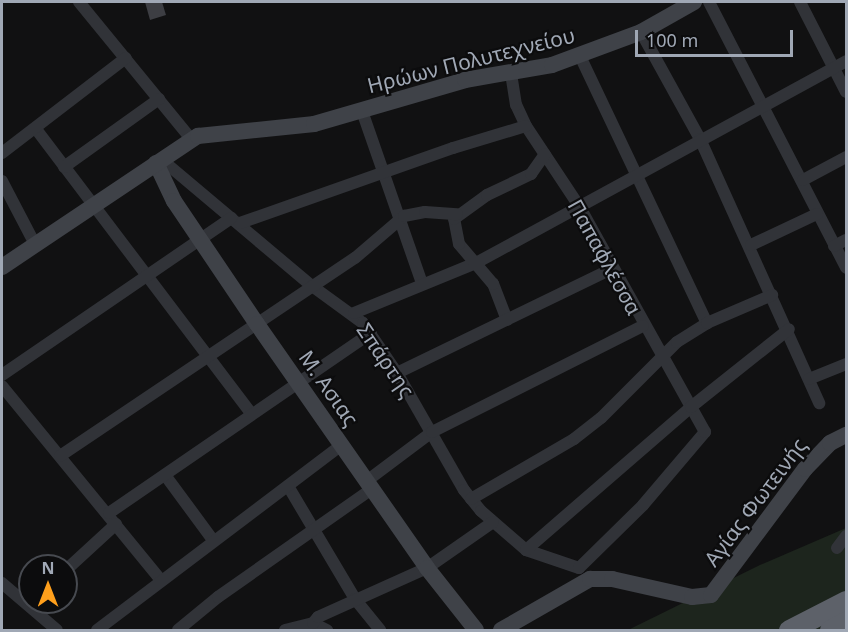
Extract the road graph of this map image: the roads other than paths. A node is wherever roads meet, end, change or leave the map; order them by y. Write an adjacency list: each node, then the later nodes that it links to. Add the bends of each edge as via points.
1 (79, 2): 7 (street)
2 (694, 2): 5 (street, Ηρώων Πολυτεχνείου)
3 (709, 2): 13 (street)
4 (800, 2): 9 (street)
5 (641, 32): 6 (street, Ηρώων Πολυτεχνείου); 18 (street)
6 (580, 56): 10 (street, Ηρώων Πολυτεχνείου); 25 (street)
7 (126, 58): 12 (street); 16 (street)
8 (846, 61): 9 (street)
9 (835, 68): 11 (street); 13 (street)
10 (511, 74): 14 (street, Ηρώων Πολυτεχνείου, via 487,75); 15 (street, Παπαφλέσσα, via 516,105)
11 (846, 92)
12 (159, 99): 17 (street); 23 (street)
13 (766, 105): 18 (street); 26 (street)
14 (362, 111): 17 (street, Ηρώων Πολυτεχνείου, via 314,124 205,133); 24 (street)
15 (526, 126): 20 (street, Παπαφλέσσα); 24 (street)
16 (36, 129): 19 (street); 23 (street)
17 (191, 139): 22 (street, Ηρώων Πολυτεχνείου)
18 (700, 139): 25 (street); 37 (street)
19 (2, 153)
20 (545, 154): 29 (street, Παπαφλέσσα); 30 (street, via 520,182 487,195)
21 (846, 157): 26 (street)
22 (159, 161): 28 (street, Ηρώων Πολυτεχνείου); 32 (street, Σπάρτης); 35 (street, Μ. Ασιας)
23 (64, 167): 28 (street)
24 (384, 172): 32 (street); 33 (street)
25 (637, 172): 29 (street); 49 (street)
26 (803, 180): 31 (street)
27 (2, 181): 36 (street)
28 (92, 206): 36 (street, Ηρώων Πολυτεχνείου); 43 (street)
29 (579, 206): 39 (street); 42 (street, Παπαφλέσσα)
30 (457, 214): 33 (street, via 413,213); 39 (street, via 453,226 459,244)
31 (817, 214): 37 (street); 38 (street)
32 (235, 221): 35 (street); 45 (street, Σπάρτης)
33 (400, 222): 44 (street); 45 (street)
34 (846, 240): 38 (street)
35 (201, 242): 43 (street); 50 (street, Μ. Ασιας)
36 (35, 244): 40 (street, Ηρώων Πολυτεχνείου)
37 (751, 245): 46 (street)
38 (834, 246): 41 (street)
39 (476, 263): 44 (street); 48 (street, via 493,284)
40 (2, 267)
41 (846, 268)
42 (611, 269): 48 (street); 51 (street, Παπαφλέσσα)
43 (148, 277): 55 (street); 58 (street)
44 (422, 283): 47 (street)
45 (312, 286): 47 (street, Σπάρτης); 50 (street)
46 (772, 295): 49 (street); 52 (street)
47 (354, 314): 53 (street, Σπάρτης)
48 (507, 320): 57 (street)
49 (707, 323): 54 (street)
50 (257, 324): 55 (street); 60 (street, Μ. Ασιας)
51 (643, 326): 54 (street, Παπαφλέσσα); 65 (street)
52 (789, 329): 59 (street); 63 (street)
53 (371, 333): 57 (street, Σπάρτης); 60 (street)
54 (661, 356): 63 (street, Παπαφλέσσα); 72 (street, via 601,418 574,439)
55 (208, 357): 64 (street); 68 (street)
56 (846, 364): 59 (street)
57 (397, 373): 65 (street, Σπάρτης)
58 (2, 375)
59 (809, 379): 62 (street)
60 (299, 383): 64 (street); 67 (street, Μ. Ασιας)
61 (2, 386): 68 (street)
62 (819, 403)
63 (691, 407): 79 (street); 81 (street, Παπαφλέσσα, via 704,426 702,437)
64 (251, 413): 69 (street)
65 (432, 432): 70 (street); 72 (street, Σπάρτης)
66 (846, 435): 98 (street, Αγίας Φωτεινής, via 830,443 805,469 711,595 692,597 612,579 590,579)
67 (342, 445): 70 (street, Μ. Ασιας); 71 (street)
68 (60, 456): 73 (street)
69 (165, 475): 73 (street); 77 (street)
70 (370, 484): 75 (street); 82 (street, Μ. Ασιας)
71 (288, 486): 75 (street); 77 (street)
72 (471, 499): 74 (street, Σπάρτης)
73 (112, 518): 80 (street); 83 (street)
74 (493, 522): 79 (street, Σπάρτης); 82 (street)
75 (313, 531): 86 (street); 93 (street)
76 (846, 536): 78 (street)
77 (213, 540): 83 (street)
78 (837, 548)
79 (526, 549): 81 (street, Σπάρτης, via 573,568)
80 (78, 556)
81 (588, 564)
82 (427, 568): 86 (street); 97 (street, Μ. Ασιας)
83 (161, 580): 92 (street)
84 (2, 583): 85 (street)
85 (18, 595)
86 (356, 600): 90 (street); 96 (street)
87 (846, 601): 99 (highway)
88 (40, 614): 91 (street)
89 (846, 622): 100 (highway)
90 (313, 623): 94 (street); 95 (street)
91 (57, 630)
92 (97, 630)
93 (178, 630)
94 (285, 630)
95 (327, 630)
96 (380, 630)
97 (476, 630)
98 (501, 630)
99 (789, 630)
100 (830, 630)

